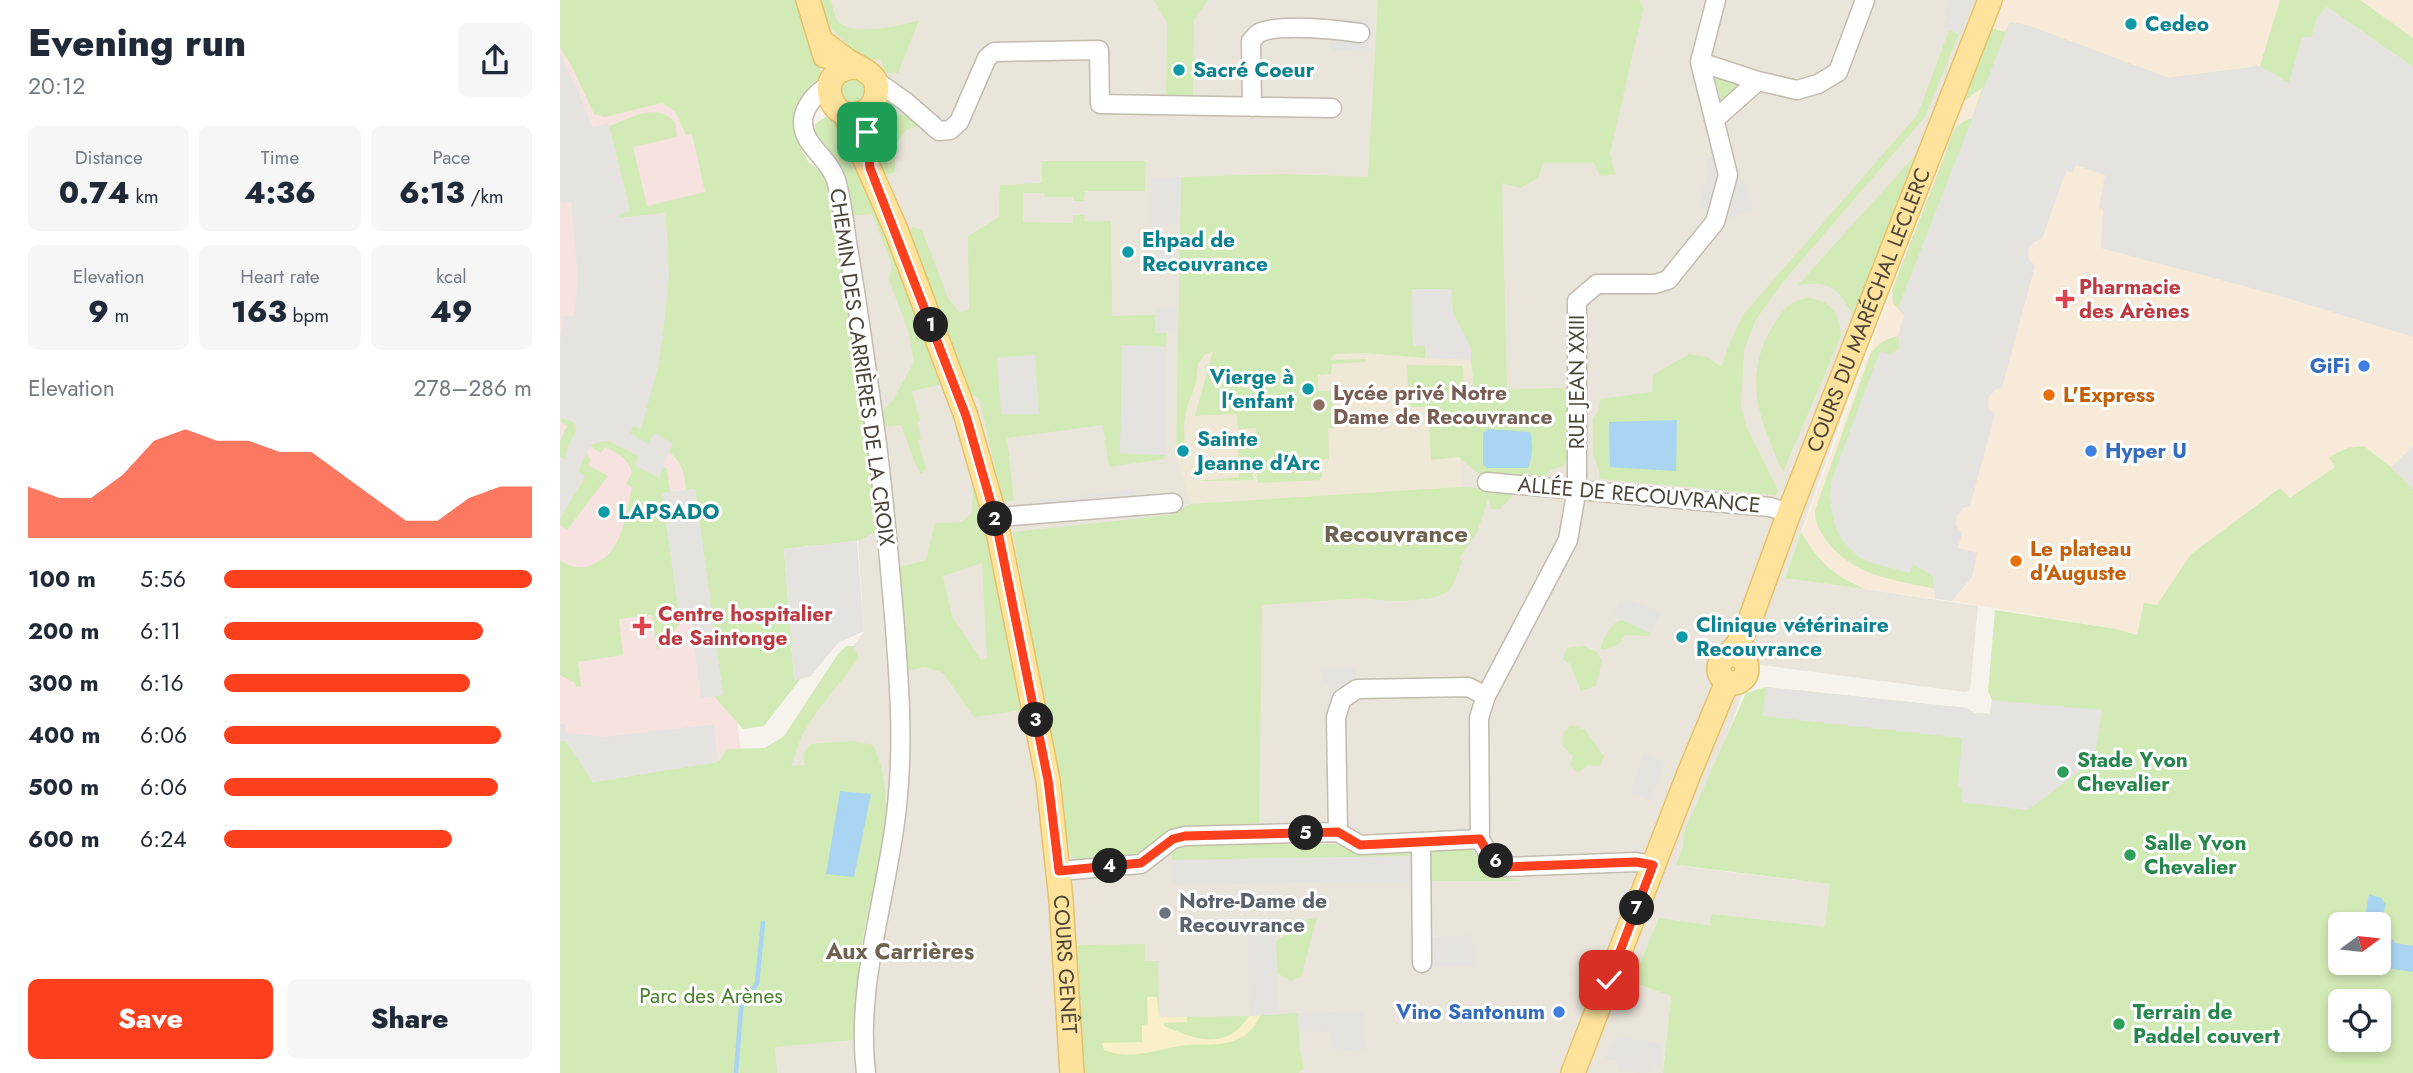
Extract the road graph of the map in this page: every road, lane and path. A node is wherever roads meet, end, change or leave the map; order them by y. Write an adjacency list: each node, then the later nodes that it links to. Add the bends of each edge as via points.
1 (808, 0): 6 (main road)
2 (1716, 0): 7 (street, RUE JEAN XXIII)
3 (1866, 0): 9 (street, via 1838,72 1797,90)
4 (1990, 0): 22 (main road, COURS DU MARÉCHAL LECLERC)
5 (1360, 33): 13 (street, via 1325,28 1259,33 1251,41)
6 (822, 42): 8 (main road); 10 (main road)
7 (1700, 62): 9 (street); 16 (street, RUE JEAN XXIII)
8 (866, 74): 10 (main road, via 847,67); 11 (street); 12 (main road, via 877,88)
9 (1758, 81): 16 (street)
10 (830, 82): 15 (main road, via 830,99); 17 (street, via 804,113)
11 (906, 102): 12 (street); 13 (street, via 939,131 950,130 993,52 1099,50 1100,104)
12 (872, 106): 15 (main road, via 859,114); 18 (main road, COURS GENÊT, via 867,132)
13 (1252, 107): 14 (street)
14 (1332, 108)
15 (842, 112): 17 (street, via 819,113); 18 (main road, COURS GENÊT)
16 (1714, 120): 20 (street, RUE JEAN XXIII, via 1728,175 1715,222 1668,280 1597,284 1577,300)
17 (804, 131): 31 (street, CHEMIN DES CARRIÈRES DE LA CROIX, via 812,147 826,158 836,182 884,493 897,643 901,749 897,806 867,982)
18 (870, 168): 29 (main road, COURS GENÊT, via 966,416 995,517 1048,780)
19 (1487, 482): 20 (street, ALLÉE DE RECOUVRANCE)
20 (1577, 488): 22 (street, ALLÉE DE RECOUVRANCE, via 1770,507); 24 (street, via 1568,540)
21 (1173, 503): 23 (street)
22 (1789, 513): 28 (main road, COURS DU MARÉCHAL LECLERC, via 1737,658 1722,661 1719,670 1727,681)
23 (1012, 516)
24 (1486, 696): 25 (street, via 1468,687 1357,689 1342,699 1336,717); 26 (street, via 1479,718)
25 (1338, 832): 27 (street, via 1360,845); 29 (street, via 1185,836 1173,839 1141,863)
26 (1480, 839): 27 (street); 28 (street, via 1489,855 1504,867)
27 (1422, 843): 30 (street)
28 (1653, 865): 33 (main road)
29 (1059, 871): 32 (main road, COURS GENÊT)
30 (1422, 962)
31 (866, 1073)
32 (1072, 1073)
33 (1573, 1073)

